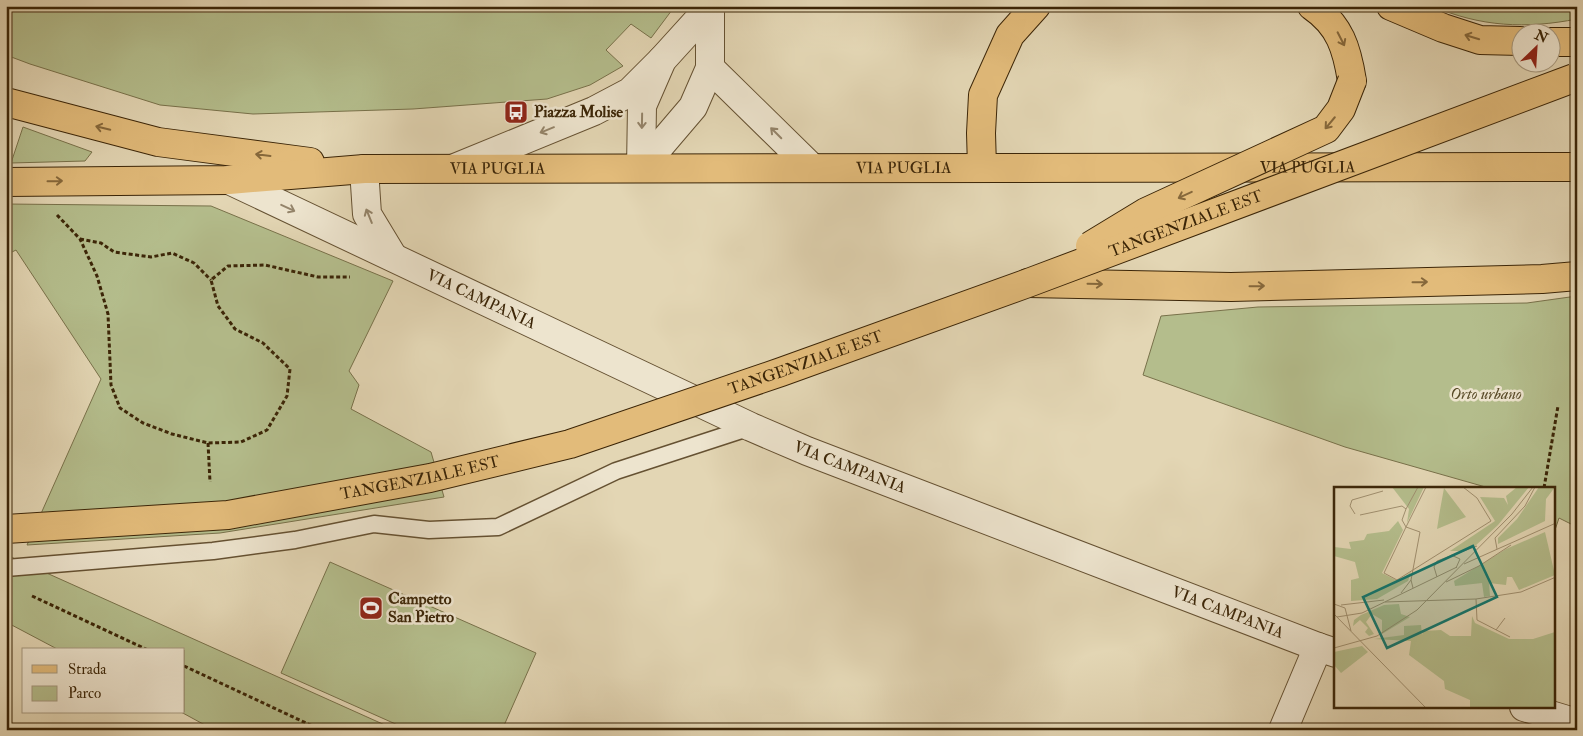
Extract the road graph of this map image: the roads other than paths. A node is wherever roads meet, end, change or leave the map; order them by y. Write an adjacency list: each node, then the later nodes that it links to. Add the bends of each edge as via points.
1 (1036, 6): 13 (main road, via 1010,35 983,95)
2 (1312, 6): 22 (main road, one-way to 22, bridge, via 1325,15 1343,39 1352,81 1341,109 1326,129 1146,212)
3 (1391, 6): 5 (main road, one-way to 3, via 1480,40)
4 (710, 7): 8 (street); 9 (street)
5 (1510, 41)
6 (1560, 42): 7 (main road)
7 (1577, 42)
8 (662, 60): 15 (street, one-way to 15, via 630,92); 16 (street, one-way to 16, via 642,106)
9 (710, 68): 12 (street, one-way to 9); 16 (street, via 693,107)
10 (1575, 78): 22 (main road, TANGENZIALE EST, bridge)
11 (6, 102): 17 (main road, one-way to 11, via 158,142)
12 (811, 167): 13 (main road, VIA PUGLIA); 16 (main road, VIA PUGLIA)
13 (982, 167): 14 (main road, VIA PUGLIA)
14 (1577, 167)
15 (455, 168): 16 (main road, VIA PUGLIA); 17 (main road, VIA PUGLIA)
16 (641, 168)
17 (364, 169): 18 (main road, VIA PUGLIA); 20 (street, one-way to 17, via 367,214)
18 (228, 180): 19 (main road, VIA PUGLIA, one-way to 18); 20 (street, VIA CAMPANIA, one-way to 20)
19 (6, 182)
20 (393, 257): 23 (street, VIA CAMPANIA)
21 (1577, 276): 22 (main road, one-way to 21, via 1231,287)
22 (1028, 283): 24 (main road, TANGENZIALE EST, bridge, via 772,376 570,444 430,478 228,515)
23 (751, 427): 25 (lane, via 616,471 498,527 429,530 374,524 295,540 213,551); 26 (street, VIA CAMPANIA)
24 (6, 529)
25 (6, 568)
26 (1327, 650): 29 (street, VIA CAMPANIA)
27 (1527, 708): 28 (street)
28 (1577, 723)
29 (1282, 730)

